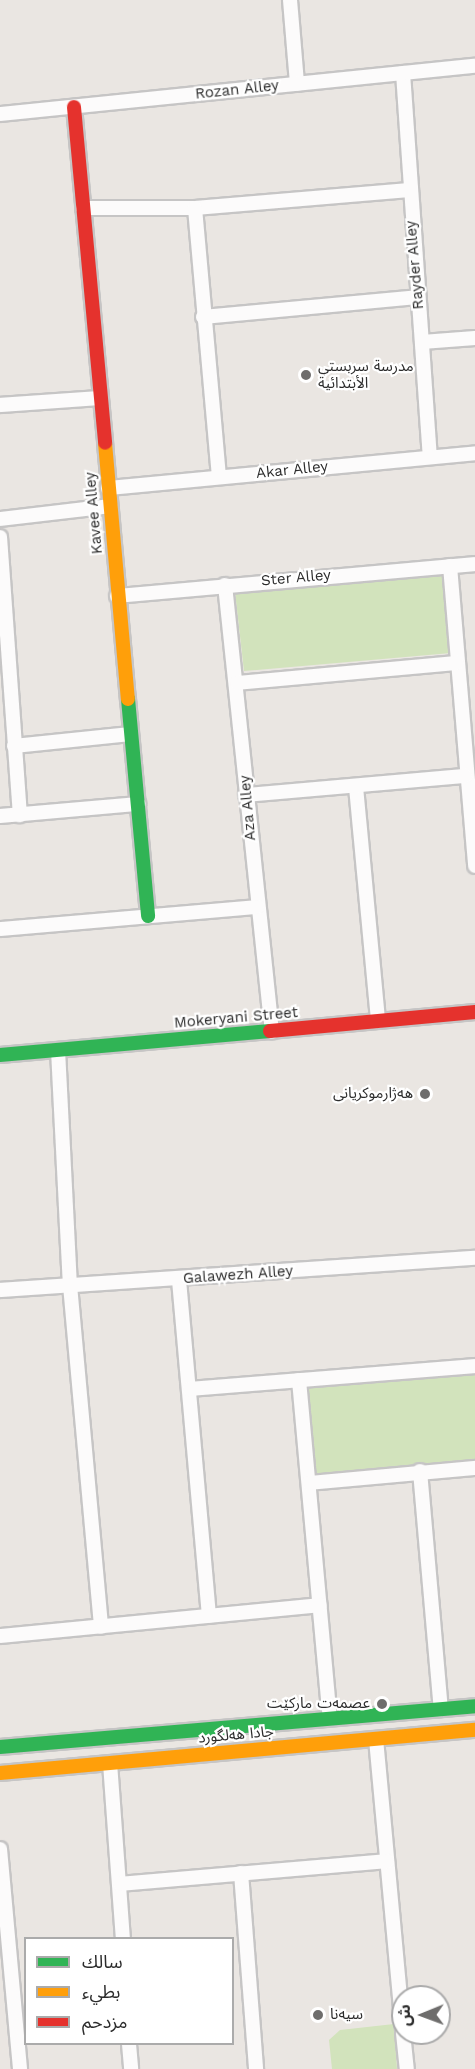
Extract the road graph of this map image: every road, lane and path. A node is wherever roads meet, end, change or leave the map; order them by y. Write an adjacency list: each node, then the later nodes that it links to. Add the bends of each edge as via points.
1 (290, 0): 4 (street)
2 (475, 66): 3 (street, Rozan Alley)
3 (403, 73): 4 (street, Rozan Alley); 7 (street, Rayder Alley)
4 (297, 84): 5 (street, Rozan Alley)
5 (74, 107): 6 (street, Rozan Alley); 8 (street, Kavee Alley)
6 (0, 114)
7 (409, 190): 9 (street); 10 (street, Rayder Alley)
8 (83, 208): 9 (street); 14 (street, Kavee Alley)
9 (195, 208): 11 (street)
10 (417, 297): 11 (street); 13 (street, Rayder Alley)
11 (203, 317): 18 (street)
12 (475, 338): 13 (street)
13 (422, 342): 17 (street, Rayder Alley)
14 (100, 398): 15 (street); 19 (street, Kavee Alley)
15 (0, 405)
16 (475, 453): 17 (street, Akar Alley)
17 (430, 457): 18 (street, Akar Alley)
18 (219, 477): 19 (street, Akar Alley)
19 (108, 488): 20 (street, Kavee Alley)
20 (110, 506): 21 (street); 26 (street, Kavee Alley)
21 (0, 519)
22 (0, 537): 30 (street)
23 (475, 564): 24 (street, Ster Alley)
24 (450, 566): 25 (street, Ster Alley); 27 (street)
25 (225, 585): 26 (street, Ster Alley); 28 (street, Aza Alley)
26 (117, 596): 29 (street, Kavee Alley)
27 (456, 663): 28 (street); 31 (street)
28 (237, 683): 33 (street, Aza Alley)
29 (130, 734): 30 (street); 34 (street, Kavee Alley)
30 (14, 746): 35 (street)
31 (465, 776): 32 (street); 37 (street)
32 (356, 787): 33 (street); 42 (street)
33 (246, 795): 38 (street, Aza Alley)
34 (138, 804): 35 (street); 39 (street, Kavee Alley)
35 (20, 815): 36 (street)
36 (0, 816)
37 (475, 866)
38 (257, 907): 39 (street); 43 (street, Aza Alley)
39 (148, 916): 40 (street)
40 (0, 929)
41 (475, 1012): 42 (street, Mokeryani Street)
42 (378, 1021): 43 (street, Mokeryani Street)
43 (272, 1032): 44 (street, Mokeryani Street)
44 (58, 1050): 45 (street, Mokeryani Street); 48 (street)
45 (0, 1055)
46 (475, 1258): 47 (street, Galawezh Alley)
47 (179, 1280): 48 (street, Galawezh Alley); 52 (street)
48 (70, 1285): 49 (street, Galawezh Alley); 58 (street)
49 (0, 1290)
50 (475, 1366): 51 (street)
51 (299, 1380): 52 (street); 55 (street)
52 (190, 1389): 57 (street)
53 (475, 1468): 54 (street)
54 (420, 1471): 55 (street); 61 (street)
55 (309, 1483): 56 (street)
56 (320, 1605): 57 (street); 62 (street)
57 (208, 1616): 58 (street)
58 (101, 1627): 59 (street)
59 (0, 1636)
60 (475, 1706): 61 (street, جادا هەلگورد)
61 (441, 1709): 62 (street, جادا هەلگورد)
62 (330, 1718): 65 (street, جادا هەلگورد)
63 (475, 1730): 64 (street, جادا هەلگورد)
64 (376, 1739): 66 (street, جادا هەلگورد); 69 (street)
65 (0, 1747)
66 (111, 1763): 67 (street, جادا هەلگورد); 71 (street)
67 (0, 1773)
68 (0, 1849): 76 (street)
69 (387, 1861): 70 (street); 73 (street)
70 (240, 1873): 71 (street); 78 (street)
71 (120, 1884): 72 (street)
72 (123, 1937)
73 (399, 1985)
74 (129, 2045): 77 (street)
75 (405, 2045): 79 (street)
76 (20, 2069)
77 (130, 2069)
78 (256, 2069)
79 (407, 2069)

